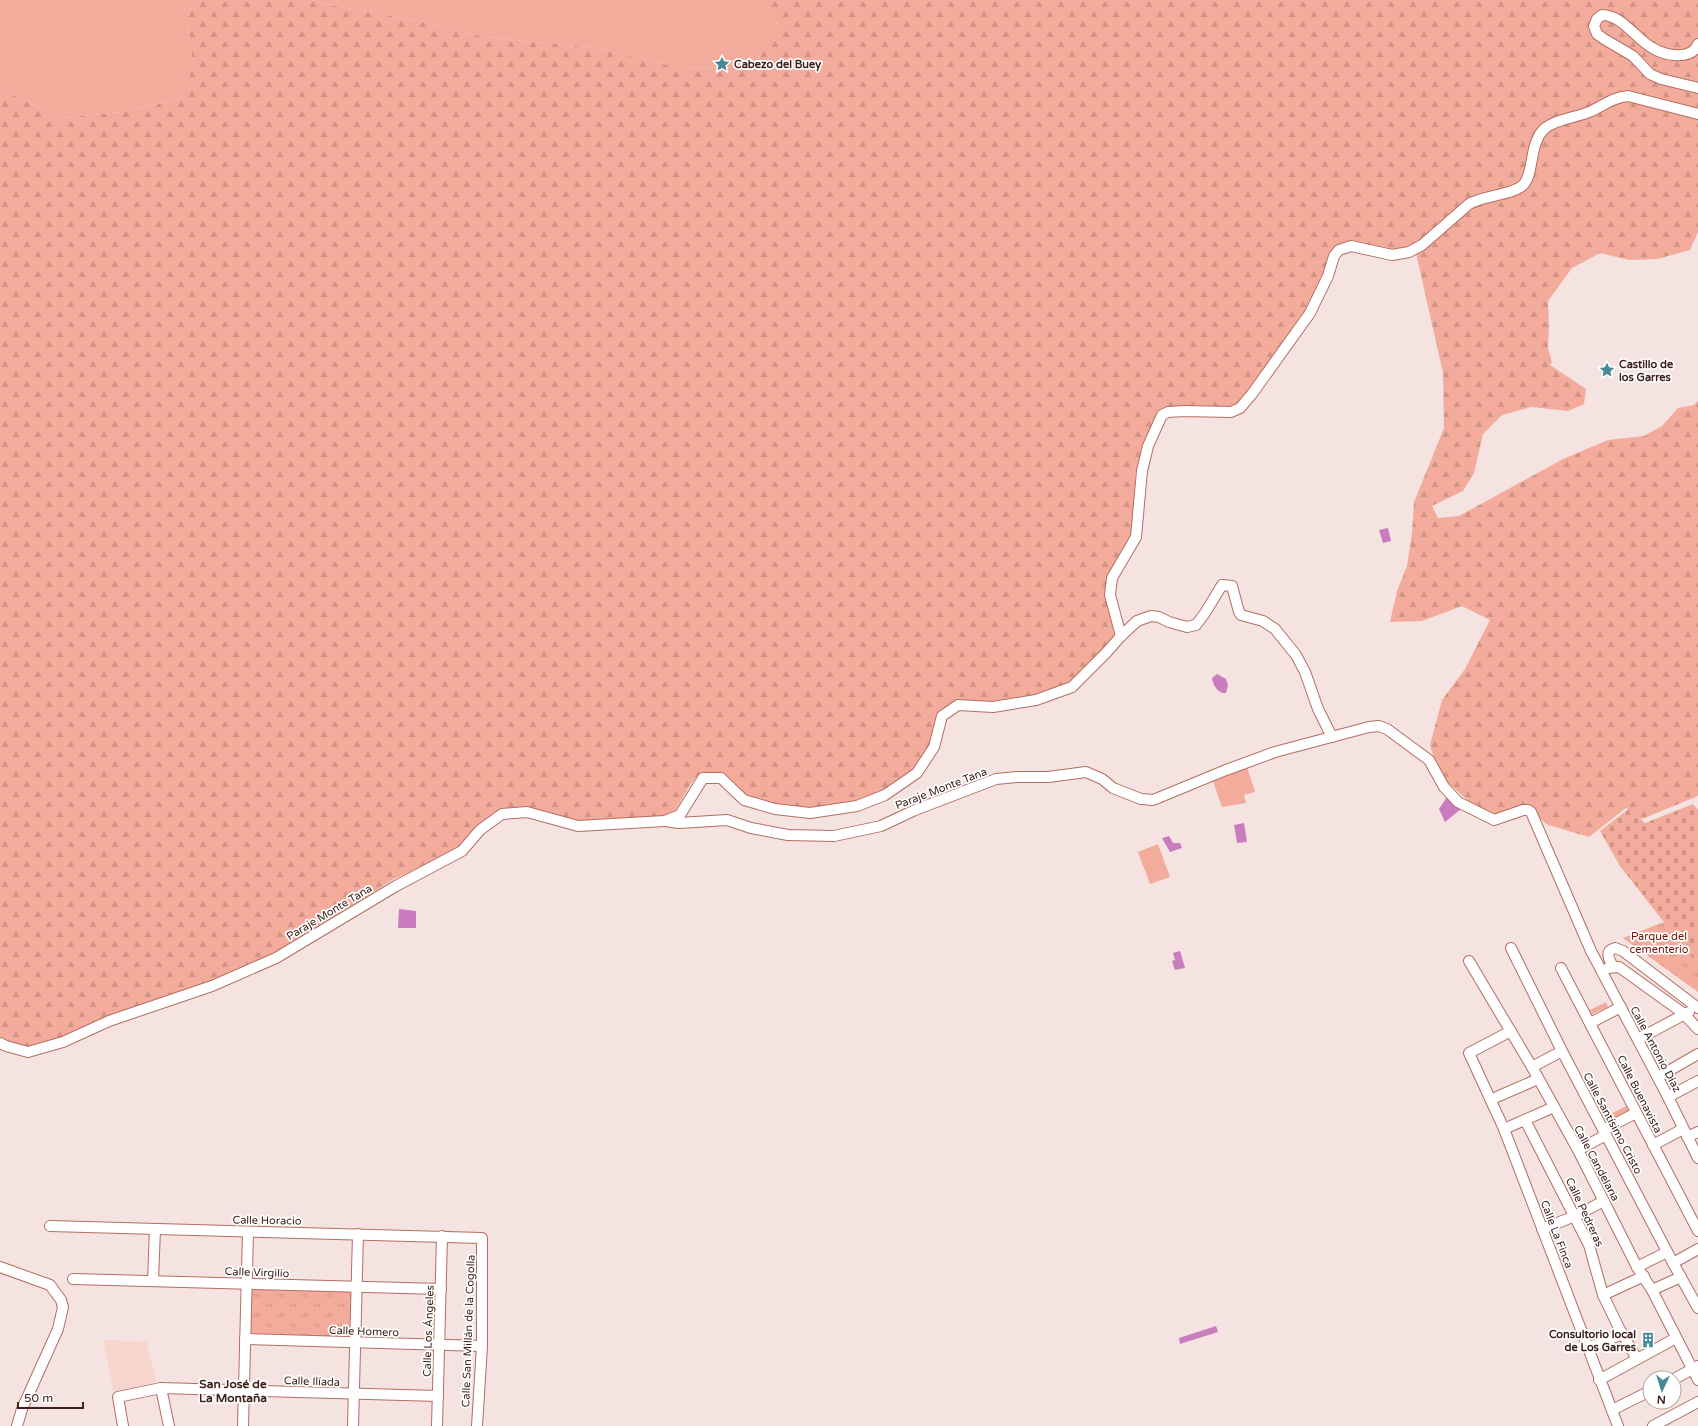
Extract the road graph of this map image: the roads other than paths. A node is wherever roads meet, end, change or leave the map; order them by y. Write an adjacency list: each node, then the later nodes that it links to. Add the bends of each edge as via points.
1 (1698, 44): 2 (street, via 1689,54 1667,54 1651,48 1620,21 1609,15 1602,14 1594,26 1600,37 1633,56 1650,74)
2 (1698, 88)
3 (1698, 114): 4 (street, via 1620,96 1589,112 1542,130 1536,141 1524,184 1513,191 1478,198 1422,245 1409,252 1392,255 1351,246 1339,250 1334,256 1328,276 1310,314 1240,408 1231,412 1168,412 1159,420 1148,446 1142,471 1136,537 1112,578 1110,595)
4 (1121, 636): 5 (street, Paraje Monte Tana, via 1137,621 1151,616 1187,627 1196,625 1222,585 1232,586 1241,616 1263,621 1275,629 1296,655); 7 (street, Paraje Monte Tana, via 1072,687 1036,700 993,707 958,705 942,716 934,746 917,773 885,795 857,806 810,813 775,809 744,800 721,778 703,778 680,815)
5 (1332, 737): 6 (street, Paraje Monte Tana, via 1379,726 1429,760 1444,787 1458,802 1494,820 1523,810); 7 (street, Paraje Monte Tana, via 1275,752 1153,800 1141,799 1113,788 1102,779 1086,772 996,780 880,826 834,836 788,835 751,828 727,820 679,823)
6 (1531, 812): 10 (street, Calle Antonio Díaz)
7 (665, 821): 22 (street, Paraje Monte Tana, via 578,826 527,812 502,814 480,830 462,851 396,886 276,958 212,986 109,1021 63,1042 28,1052)
8 (1511, 948): 23 (street, Calle Santísimo Cristo)
9 (1608, 952): 10 (street); 12 (street, via 1607,956); 16 (street, via 1615,948 1623,951)
10 (1593, 954): 14 (street, Calle Antonio Díaz)
11 (1469, 961): 20 (street, Calle Candelaria)
12 (1613, 967): 14 (street, via 1608,968); 17 (street, via 1619,967)
13 (1561, 968): 18 (street, Calle Buenavista)
14 (1604, 976): 15 (street, Calle Antonio Díaz)
15 (1621, 1007): 18 (street); 21 (street, Calle Antonio Díaz)
16 (1698, 1008): 17 (street)
17 (1683, 1013): 19 (street); 21 (street)
18 (1590, 1023): 32 (street, Calle Buenavista)
19 (1698, 1029)
20 (1511, 1031): 25 (street, Calle Candelaria); 30 (street, Calle La Finca, via 1469,1053)
21 (1638, 1039): 26 (street, Calle Antonio Díaz)
22 (0, 1043)
23 (1562, 1051): 25 (street); 35 (street, Calle Santísimo Cristo)
24 (1698, 1054): 26 (street)
25 (1532, 1067): 27 (street, Calle Candelaria)
26 (1658, 1078): 29 (street, Calle Antonio Díaz)
27 (1538, 1079): 30 (street); 31 (street, Calle Candelaria)
28 (1698, 1081): 29 (street)
29 (1668, 1097): 37 (street, Calle Antonio Díaz)
30 (1492, 1099): 34 (street, Calle La Finca)
31 (1554, 1107): 33 (street); 39 (street, Calle Candelaria)
32 (1636, 1113): 35 (street); 38 (street, Calle Buenavista)
33 (1525, 1120): 34 (street); 42 (street, Calle Pedreras)
34 (1504, 1129): 45 (street, Calle La Finca)
35 (1605, 1132): 39 (street); 52 (street, Calle Santísimo Cristo)
36 (1698, 1132): 37 (street)
37 (1685, 1133): 38 (street); 40 (street, Calle Antonio Díaz)
38 (1653, 1145): 46 (street, Calle Buenavista)
39 (1578, 1150): 41 (street, Calle Candelaria)
40 (1698, 1158)
41 (1604, 1201): 42 (street); 55 (street, Calle Candelaria)
42 (1575, 1216): 45 (street); 64 (street, Calle Pedreras, via 1589,1245)
43 (50, 1226): 44 (street, Calle Horacio)
44 (155, 1229): 47 (street, Calle Horacio); 59 (street)
45 (1542, 1229): 72 (street, Calle La Finca)
46 (1698, 1231)
47 (248, 1232): 48 (street, Calle Horacio); 60 (street)
48 (358, 1234): 49 (street, Calle Horacio); 61 (street)
49 (442, 1236): 50 (street, Calle Horacio); 62 (street, Calle Los Ángeles)
50 (482, 1238): 71 (street, Calle San Millán de la Cogolla)
51 (1698, 1250): 53 (street)
52 (1667, 1252): 53 (street, Calle Santísimo Cristo); 55 (street)
53 (1673, 1263): 57 (street, Calle Santísimo Cristo)
54 (0, 1267): 85 (street, via 50,1285 63,1307 58,1330 22,1409)
55 (1637, 1267): 56 (street, Calle Candelaria)
56 (1644, 1276): 63 (street, Calle Candelaria); 64 (street)
57 (1681, 1277): 63 (street); 65 (street, Calle Santísimo Cristo)
58 (73, 1279): 59 (street, Calle Virgilio)
59 (153, 1281): 60 (street, Calle Virgilio)
60 (246, 1284): 61 (street, Calle Virgilio); 68 (street)
61 (357, 1287): 62 (street, Calle Virgilio); 69 (street)
62 (441, 1289): 70 (street, Calle Los Ángeles)
63 (1652, 1290): 67 (street, Calle Candelaria)
64 (1603, 1295): 66 (street, Calle Pedreras)
65 (1698, 1308)
66 (1622, 1334): 72 (street); 73 (street, Calle Pedreras)
67 (1676, 1338): 73 (street); 74 (street, Calle Candelaria)
68 (245, 1339): 69 (street, Calle Homero); 79 (street)
69 (355, 1343): 70 (street, Calle Homero); 80 (street)
70 (439, 1345): 71 (street, Calle Homero); 82 (street, Calle Los Ángeles)
71 (482, 1346): 91 (street, Calle San Millán de la Cogolla)
72 (1587, 1348): 76 (street, Calle La Finca)
73 (1637, 1359): 76 (street)
74 (1695, 1368): 75 (street); 77 (street, Calle Candelaria)
75 (1682, 1375)
76 (1599, 1380): 84 (street, Calle La Finca)
77 (1698, 1380)
78 (161, 1388): 79 (street, Calle Ilíada); 86 (street, Calle Ilíada, via 118,1397); 87 (street)
79 (244, 1391): 80 (street, Calle Ilíada); 88 (street)
80 (354, 1394): 82 (street, Calle Ilíada); 89 (street)
81 (1642, 1395): 84 (street)
82 (438, 1396): 90 (street, Calle Los Ángeles)
83 (1698, 1402): 93 (street)
84 (1612, 1410): 92 (street, Calle La Finca)
85 (17, 1426)
86 (123, 1426)
87 (169, 1426)
88 (243, 1426)
89 (353, 1426)
90 (437, 1426)
91 (477, 1426)
92 (1618, 1426)
93 (1653, 1426)

